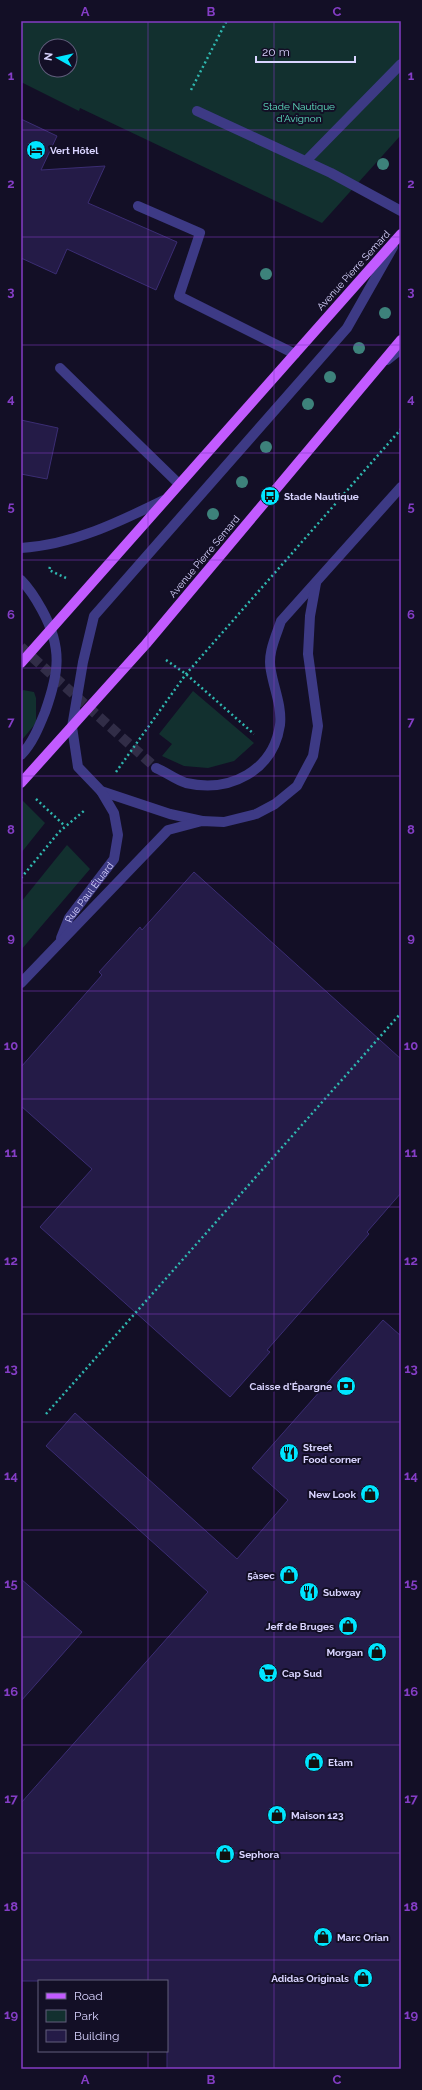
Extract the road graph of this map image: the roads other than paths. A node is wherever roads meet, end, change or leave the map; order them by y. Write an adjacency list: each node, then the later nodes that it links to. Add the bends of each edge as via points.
1 (401, 64): 3 (street)
2 (197, 111): 3 (street)
3 (306, 162): 5 (street)
4 (138, 206): 9 (street, via 200,233 179,296)
5 (401, 211)
6 (399, 236): 9 (main road, Avenue Pierre Semard); 20 (street, via 346,328 94,616)
7 (401, 340): 10 (main road, Avenue Pierre Semard)
8 (401, 349): 10 (street)
9 (295, 354): 12 (main road, Avenue Pierre Semard)
10 (377, 367): 20 (main road, Avenue Pierre Semard, via 146,644)
11 (60, 368): 12 (street)
12 (179, 484): 14 (main road, Avenue Pierre Semard)
13 (401, 487): 17 (street)
14 (164, 500): 15 (street, via 111,526 50,545); 18 (main road, Avenue Pierre Semard)
15 (21, 548)
16 (21, 580): 18 (street, via 30,590)
17 (316, 583): 22 (street, via 281,621 272,646 270,669 279,703 280,725 272,750 259,766 237,781 211,785 186,782); 25 (street, via 310,616 308,654 318,726 313,756 297,786 275,804 256,814 224,822)
18 (52, 628): 19 (main road, Avenue Pierre Semard); 21 (street, via 58,654 53,690 41,721 27,749)
19 (21, 663)
20 (72, 727): 23 (main road, Avenue Pierre Semard); 24 (street, via 78,767)
21 (21, 755)
22 (156, 768)
23 (21, 783)
24 (101, 791): 25 (street, via 170,814); 26 (street, Rue Paul Éluard, via 114,813 118,835 114,859 69,918)
25 (202, 821): 26 (street, via 168,830)
26 (59, 944): 27 (street, Rue Paul Éluard)
27 (21, 983)

